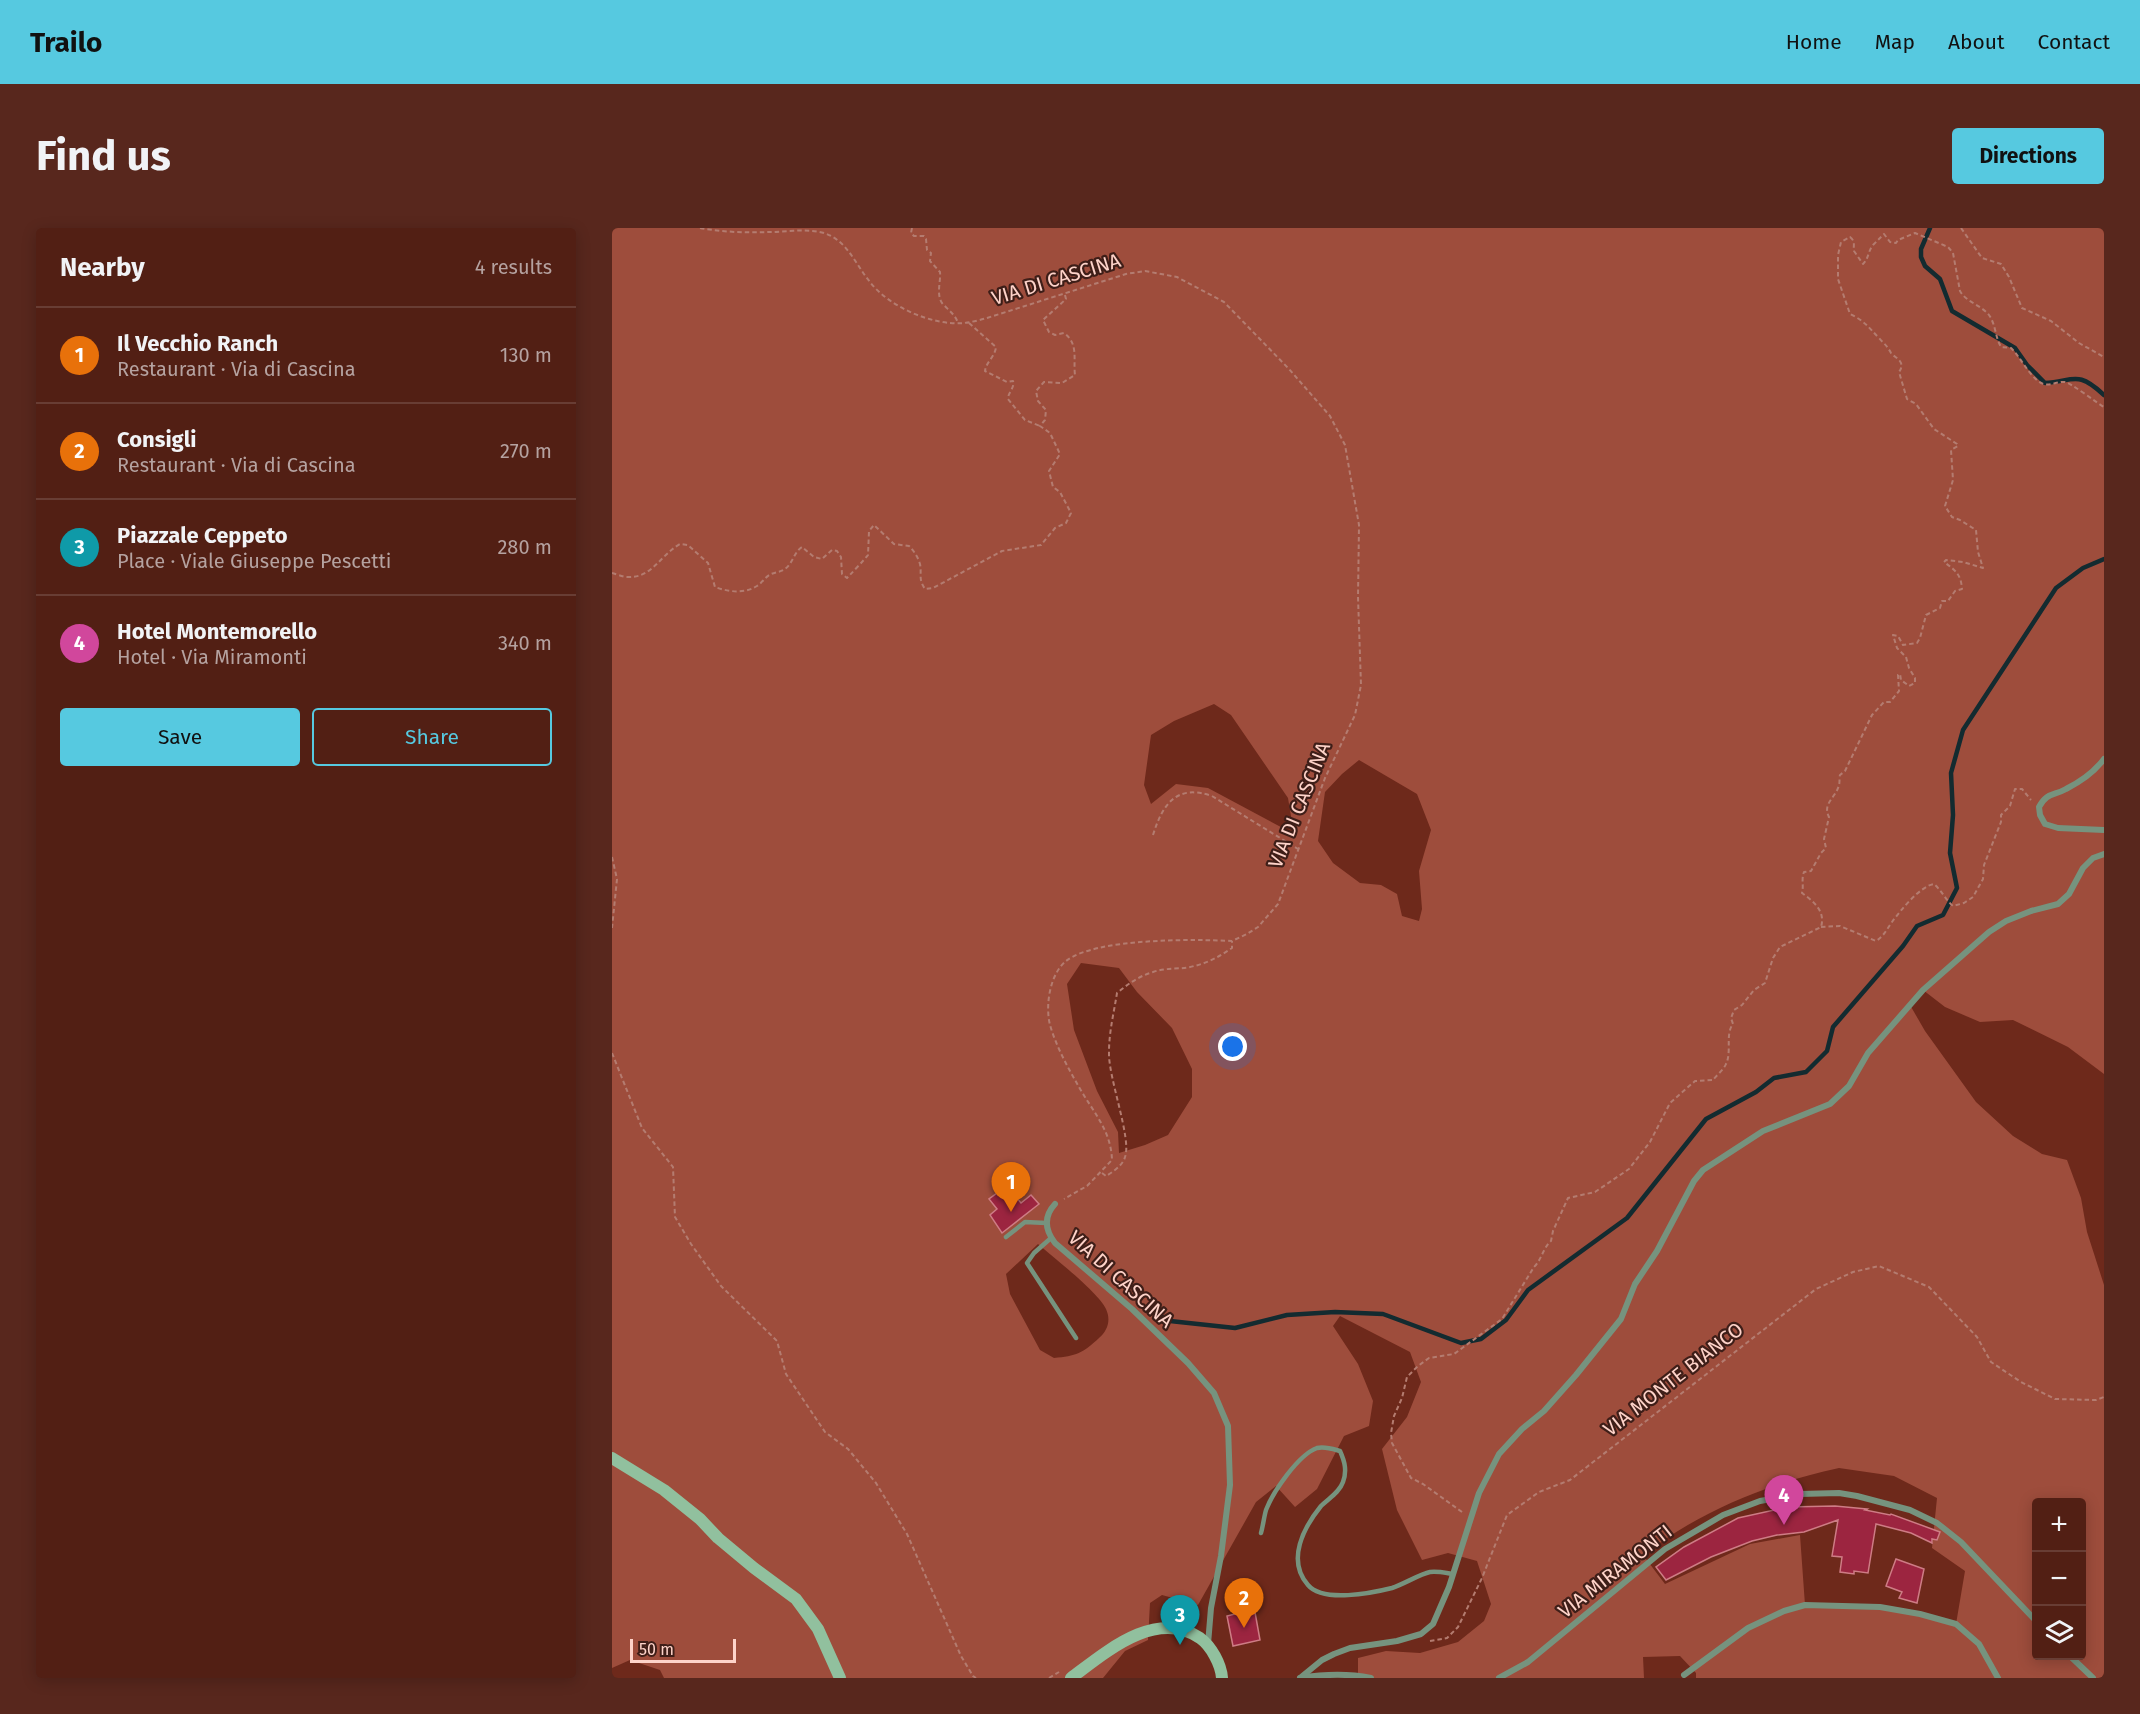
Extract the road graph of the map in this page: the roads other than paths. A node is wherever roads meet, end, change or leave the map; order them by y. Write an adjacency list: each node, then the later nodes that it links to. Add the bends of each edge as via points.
1 (2104, 759): 2 (street, via 2078,782 2048,795 2039,807 2044,824)
2 (2104, 830)
3 (2104, 854): 11 (street, via 2092,858 2058,904 2006,921 1923,990 1868,1053 1849,1086 1830,1104 1763,1131 1703,1170 1635,1284 1621,1319 1544,1411 1499,1454 1479,1493)
4 (1055, 1204): 5 (street, VIA DI CASCINA)
5 (1046, 1223): 6 (lane, via 1025,1222); 7 (street, VIA DI CASCINA)
6 (1006, 1237)
7 (1051, 1238): 8 (lane, via 1027,1263); 13 (street, VIA DI CASCINA, via 1188,1363 1214,1393 1228,1426 1230,1485)
8 (1076, 1338)
9 (612, 1458): 16 (street, via 664,1490 796,1599 818,1629)
10 (1261, 1533): 11 (lane, via 1266,1509 1295,1465 1317,1448 1329,1448 1340,1451 1346,1473 1337,1493 1305,1527 1298,1551 1307,1585 1321,1593 1342,1595 1392,1587 1430,1572)
11 (1453, 1574): 19 (street, via 1433,1624 1420,1634 1350,1648 1322,1660)
12 (2032, 1616): 21 (street, VIA MIRAMONTI, via 1961,1542 1937,1523 1910,1510 1857,1496 1800,1494 1760,1501 1723,1515 1674,1544 1528,1662)
13 (1208, 1644): 17 (street, via 1191,1632 1170,1627 1146,1631 1121,1642); 18 (street)
14 (2074, 1660): 23 (street)
15 (1684, 1675): 22 (street, via 1748,1628 1805,1605 1880,1607 1956,1624 1979,1644)
16 (840, 1678)
17 (1071, 1678)
18 (1222, 1678)
19 (1300, 1678): 20 (street, via 1351,1674)
20 (1371, 1678)
21 (1499, 1678)
22 (1998, 1678)
23 (2092, 1678)

